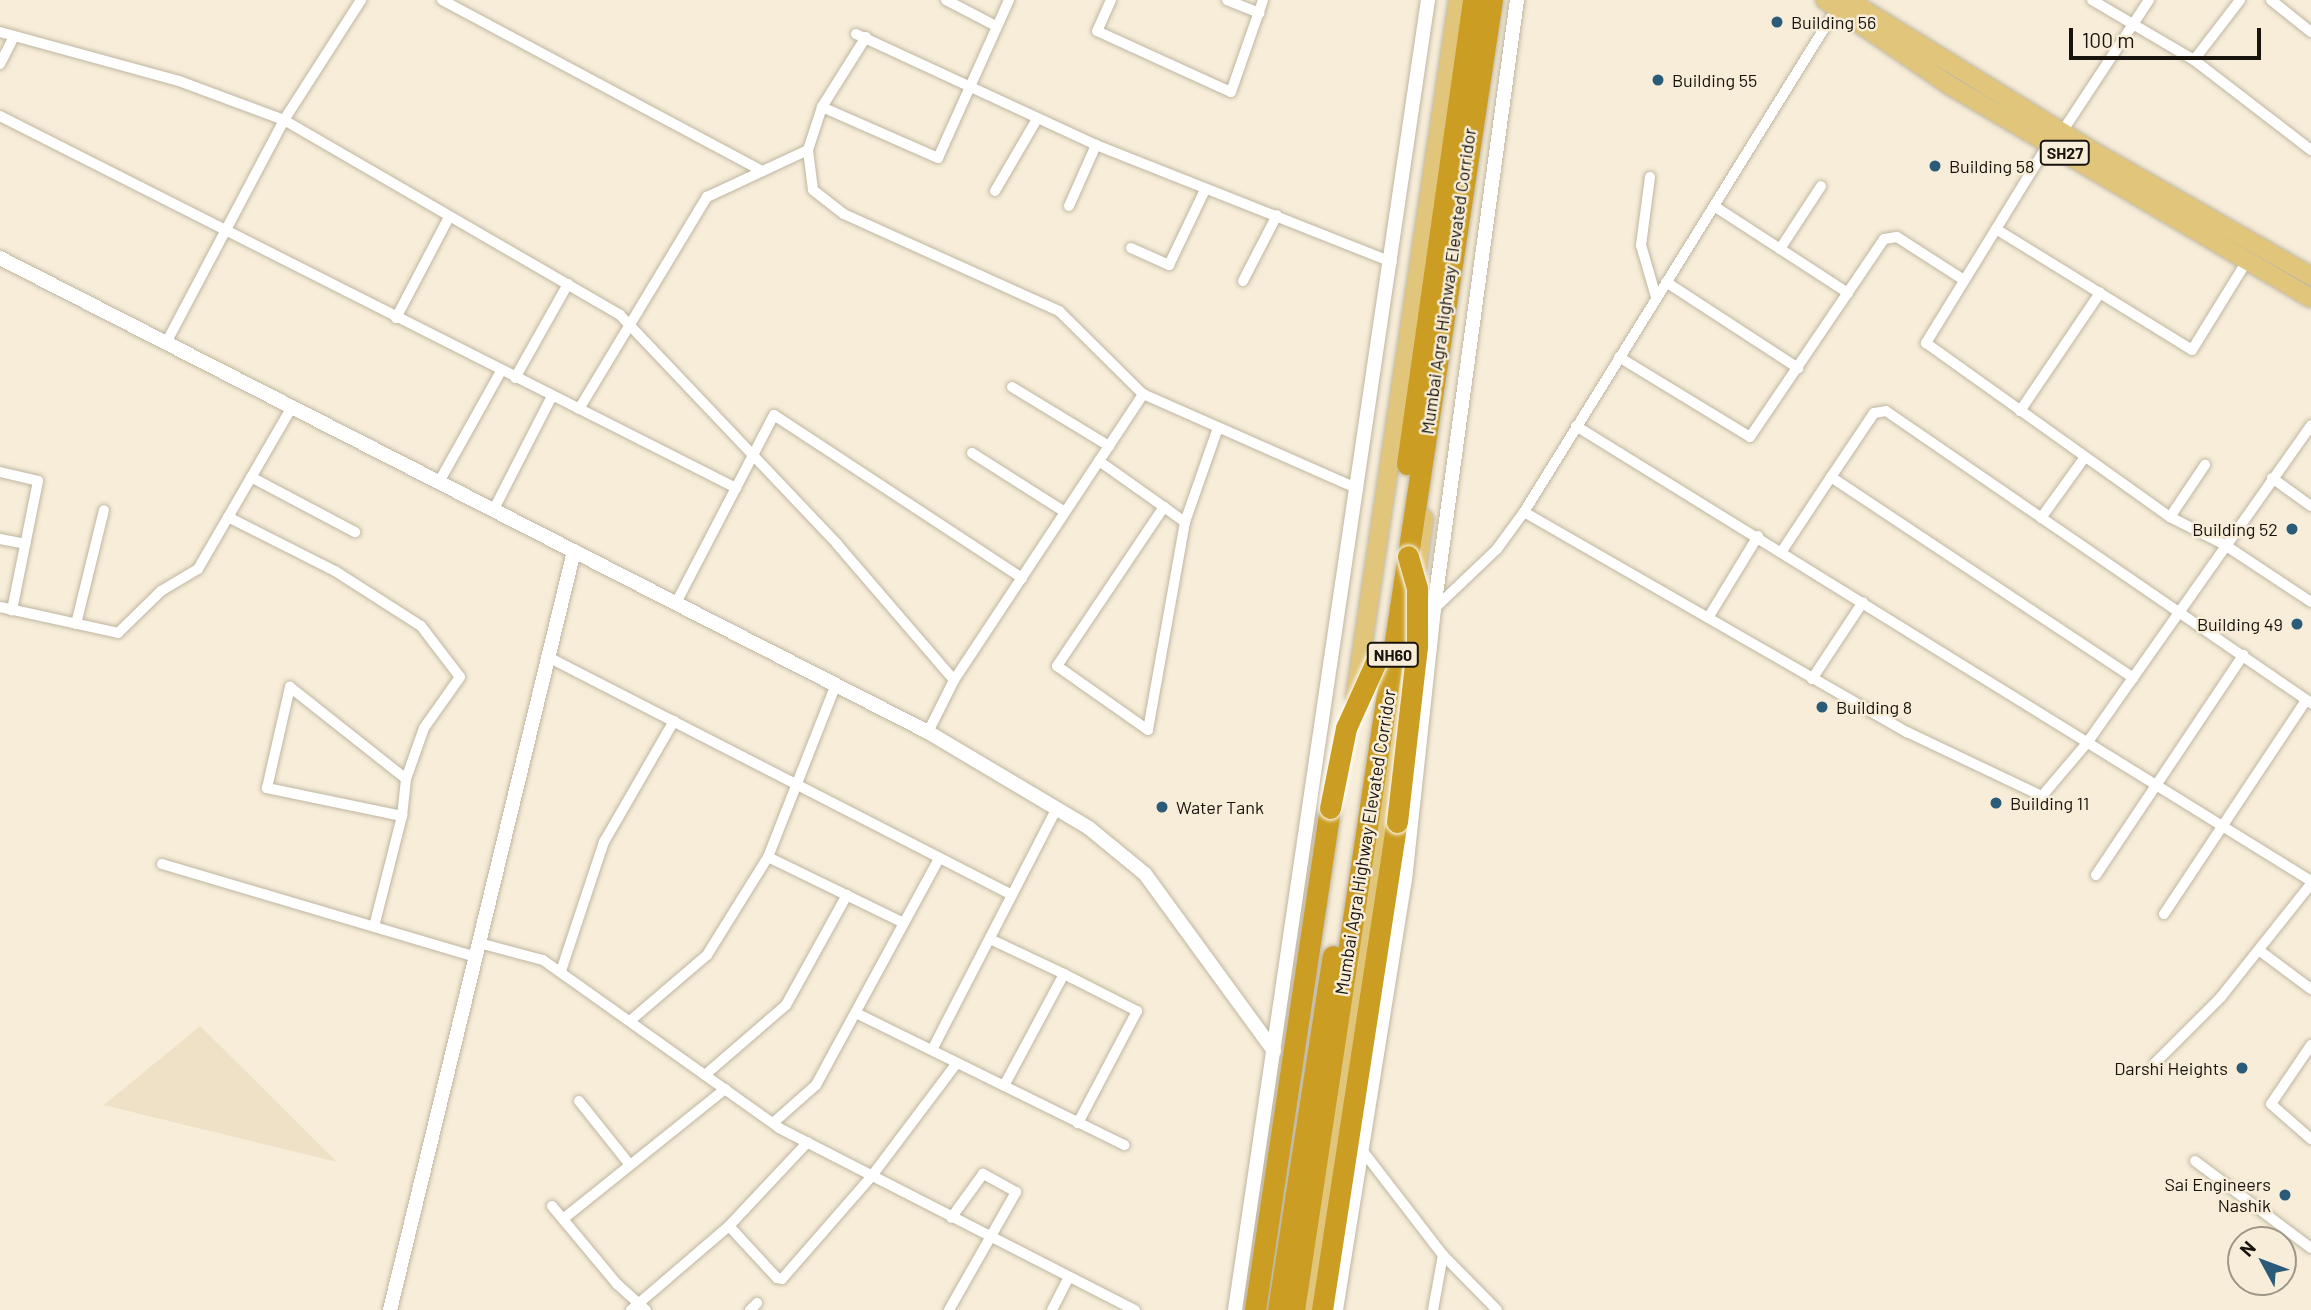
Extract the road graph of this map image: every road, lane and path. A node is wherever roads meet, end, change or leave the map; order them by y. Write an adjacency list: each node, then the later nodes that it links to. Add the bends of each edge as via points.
1 (361, 0): 31 (street)
2 (442, 0): 36 (street)
3 (946, 0): 21 (street)
4 (1009, 0): 21 (street)
5 (1111, 0): 19 (street, via 1097,31 1231,92)
6 (1227, 0): 19 (street)
7 (1263, 0): 19 (street)
8 (1429, 0): 51 (street)
9 (1458, 0): 186 (main road)
10 (1473, 0): 118 (highway, Mumbai Agra Highway Elevated Corridor / NH60)
11 (1492, 0): 107 (highway, Mumbai Agra Highway Elevated Corridor / NH60)
12 (1500, 0): 189 (main road, via 1384,810)
13 (1517, 0): 114 (street)
14 (2092, 0): 20 (street)
15 (2149, 0): 20 (street)
16 (2240, 0): 25 (street)
17 (2271, 0): 23 (street)
18 (1838, 2): 32 (main road, SH27); 42 (street)
19 (1259, 13)
20 (2131, 23): 25 (street); 32 (street)
21 (996, 26): 27 (street)
22 (0, 32): 24 (street)
23 (2311, 32)
24 (14, 36): 26 (street); 31 (street, via 179,81)
25 (2194, 60): 35 (street)
26 (0, 64)
27 (970, 84): 28 (street, via 861,36); 28 (street, via 938,159); 30 (street)
28 (822, 107): 34 (street)
29 (0, 116): 46 (street)
30 (1037, 119): 33 (street); 40 (street)
31 (284, 120): 44 (street); 46 (street)
32 (2055, 137): 45 (street); 50 (main road, SH27); 52 (main road, SH27)
33 (1096, 145): 39 (street); 41 (street)
34 (808, 150): 36 (street); 69 (street, via 813,190 844,214 1059,311)
35 (2311, 150)
36 (762, 171): 62 (street, via 707,197)
37 (1650, 177): 60 (street, via 1642,252)
38 (1821, 186): 48 (street)
39 (1205, 190): 43 (street); 47 (street, via 1169,265)
40 (996, 191)
41 (1069, 206)
42 (1714, 206): 48 (street); 55 (street)
43 (1277, 215): 51 (street); 54 (street)
44 (448, 219): 56 (street); 61 (street)
45 (1996, 229): 53 (street); 58 (street)
46 (225, 232): 61 (street); 63 (street)
47 (1131, 248)
48 (1780, 249): 57 (street)
49 (0, 258): 63 (street)
50 (2247, 261): 58 (street, via 2192,349); 59 (main road, SH27)
51 (1392, 262): 89 (street)
52 (2308, 274): 59 (main road)
53 (1964, 280): 57 (street, via 1890,236); 73 (street, via 1926,344)
54 (1243, 281)
55 (1666, 282): 60 (street); 65 (street)
56 (568, 284): 62 (street); 67 (street)
57 (1848, 293): 65 (street)
58 (2100, 293): 73 (street)
59 (2303, 293)
60 (1656, 298): 64 (street)
61 (396, 318): 66 (street)
62 (628, 323): 72 (street); 78 (street)
63 (166, 342): 71 (street)
64 (1619, 357): 65 (street, via 1748,438); 74 (street)
65 (1798, 369)
66 (501, 370): 67 (street); 87 (street)
67 (515, 378): 70 (street)
68 (1012, 387): 77 (street)
69 (1143, 394): 76 (street); 77 (street)
70 (552, 396): 72 (street); 91 (street)
71 (292, 407): 84 (street); 87 (street)
72 (579, 409): 88 (street)
73 (2020, 411): 80 (street)
74 (1576, 425): 95 (street); 101 (street)
75 (2311, 425): 86 (street)
76 (1219, 428): 89 (street); 99 (street)
77 (1109, 446): 81 (street)
78 (754, 453): 88 (street); 108 (street, via 774,415); 123 (street)
79 (972, 453): 94 (street)
80 (2085, 457): 97 (street); 98 (street)
81 (1099, 461): 92 (street); 94 (street)
82 (2205, 465): 97 (street)
83 (0, 472): 103 (street, via 38,481)
84 (251, 477): 96 (street); 100 (street)
85 (1830, 477): 98 (street, via 1874,412 1883,410); 106 (street); 121 (street)
86 (2272, 478): 90 (street); 104 (street)
87 (439, 482): 91 (street)
88 (736, 488): 111 (street)
89 (1358, 489): 155 (street)
90 (2311, 506)
91 (495, 507): 105 (street)
92 (1164, 507): 99 (street); 99 (street, via 1057,666 1148,730)
93 (104, 510): 117 (street)
94 (1065, 512): 108 (street)
95 (1524, 512): 114 (street, via 1497,549); 116 (street)
96 (229, 517): 117 (street, via 198,569 161,591 118,633); 129 (street, via 335,571 421,626 460,677 424,728)
97 (2170, 517): 104 (street)
98 (2041, 518): 115 (street)
99 (1185, 522)
100 (355, 532)
101 (1758, 536): 106 (street); 116 (street)
102 (0, 539): 103 (street)
103 (26, 544): 113 (street)
104 (2225, 545): 110 (street); 115 (street)
105 (574, 551): 111 (street); 120 (street)
106 (1782, 551): 109 (street)
107 (1408, 556): 188 (highway, Mumbai Agra Highway Elevated Corridor / NH60); 190 (highway, bridge, via 1417,588 1417,647 1397,822)
108 (1022, 578): 123 (street)
109 (1863, 602): 122 (street); 128 (street)
110 (2311, 602)
111 (676, 603): 124 (street)
112 (0, 607): 113 (street)
113 (12, 610): 117 (street)
114 (1434, 610): 167 (street, via 1405,880)
115 (2179, 611): 119 (street); 121 (street)
116 (1709, 618): 122 (street)
117 (76, 624)
118 (1379, 655): 185 (highway, bridge, via 1346,728 1330,808); 187 (highway, Mumbai Agra Highway Elevated Corridor / NH60, bridge)
119 (2243, 655): 125 (street); 131 (street)
120 (548, 657): 126 (street); 146 (street)
121 (2133, 678): 128 (street)
122 (1812, 679): 128 (street, via 2038,797 2053,787)
123 (954, 680): 127 (street)
124 (836, 684): 127 (street); 130 (street)
125 (2308, 701): 134 (street)
126 (674, 721): 130 (street); 148 (street, via 604,842)
127 (928, 732): 132 (street)
128 (2087, 743): 131 (street)
129 (406, 779): 133 (street); 133 (street, via 290,687 267,788)
130 (797, 784): 135 (street); 136 (street)
131 (2156, 785): 134 (street); 138 (street)
132 (1057, 808): 141 (street); 155 (street, via 1109,841 1145,874)
133 (402, 816): 144 (street)
134 (2222, 826): 139 (street); 142 (street)
135 (768, 857): 140 (street); 152 (street, via 707,955)
136 (939, 858): 141 (street); 143 (street)
137 (162, 864): 144 (street)
138 (2096, 875)
139 (2311, 883): 147 (street)
140 (847, 895): 143 (street); 158 (street, via 786,1005)
141 (1012, 895): 145 (street)
142 (2164, 914)
143 (904, 923): 151 (street)
144 (374, 927): 146 (street)
145 (990, 939): 149 (street); 154 (street)
146 (477, 950): 148 (street, via 543,960); 180 (street)
147 (2260, 951): 150 (street); 157 (street)
148 (561, 971): 152 (street)
149 (1064, 974): 159 (street); 163 (street, via 1137,1012)
150 (2311, 989)
151 (858, 1014): 154 (street); 162 (street, via 816,1085)
152 (631, 1020): 158 (street)
153 (2311, 1045): 164 (street, via 2271,1104)
154 (932, 1050): 156 (street)
155 (1274, 1051): 184 (street)
156 (957, 1063): 159 (street); 170 (street)
157 (2155, 1063)
158 (705, 1075): 160 (street)
159 (1004, 1086): 163 (street)
160 (725, 1089): 162 (street); 169 (street)
161 (579, 1101): 169 (street)
162 (773, 1123): 165 (street)
163 (1078, 1123): 166 (street)
164 (2311, 1139)
165 (808, 1142): 170 (street); 174 (street)
166 (1124, 1145)
167 (1362, 1150): 177 (street); 191 (street)
168 (2195, 1161): 176 (street)
169 (630, 1165): 173 (street)
170 (871, 1177): 172 (street); 174 (street, via 782,1279 776,1278)
171 (552, 1206): 173 (street)
172 (951, 1218): 175 (street); 175 (street, via 982,1174 1016,1192)
173 (563, 1219): 179 (street)
174 (729, 1226): 179 (street)
175 (989, 1238): 178 (street); 181 (street)
176 (2311, 1248)
177 (1443, 1255): 192 (street); 193 (street)
178 (1068, 1278): 182 (street); 183 (street)
179 (638, 1308)
180 (390, 1310)
181 (949, 1310)
182 (1052, 1310)
183 (1135, 1310)
184 (1235, 1310)
185 (1255, 1310)
186 (1264, 1310)
187 (1278, 1310)
188 (1294, 1310)
189 (1306, 1310)
190 (1322, 1310)
191 (1336, 1310)
192 (1433, 1310)
193 (1497, 1310)

